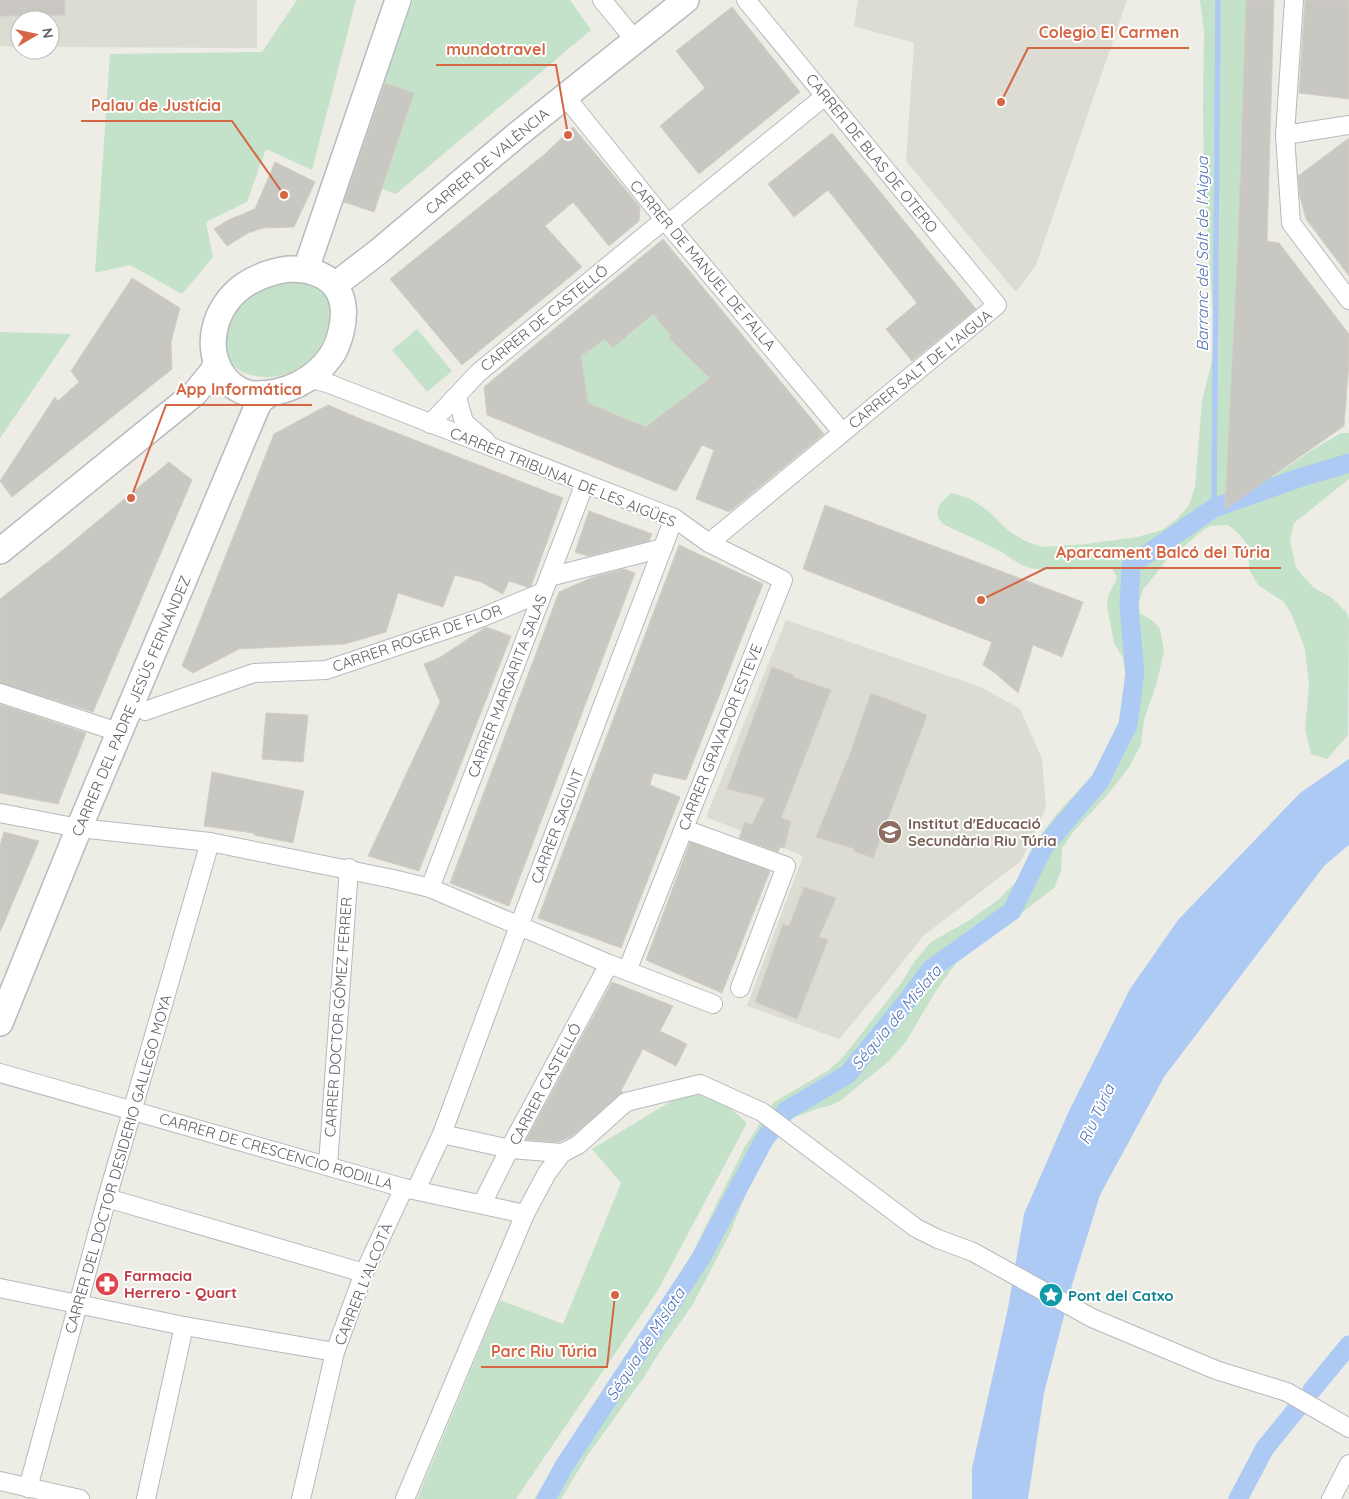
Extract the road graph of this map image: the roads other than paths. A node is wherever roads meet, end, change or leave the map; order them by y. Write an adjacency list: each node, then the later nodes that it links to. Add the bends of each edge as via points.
1 (398, 0): 12 (main road)
2 (602, 0): 6 (street)
3 (686, 0): 6 (main road, CARRER DE VALÈNCIA)
4 (746, 0): 8 (street, CARRER DE BLAS DE OTERO)
5 (1294, 0): 10 (street)
6 (635, 40): 7 (main road, CARRER DE VALÈNCIA)
7 (565, 96): 11 (street, CARRER DE MANUEL DE FALLA); 13 (main road, CARRER DE VALÈNCIA)
8 (825, 96): 11 (street, CARRER DE CASTELLÓ); 15 (street, CARRER DE BLAS DE OTERO)
9 (1349, 125): 10 (street)
10 (1285, 135): 14 (street, via 1291,223)
11 (666, 222): 19 (street, CARRER DE CASTELLÓ, via 478,373); 21 (street, CARRER DE MANUEL DE FALLA)
12 (306, 269): 13 (main road); 16 (main road, via 279,270 257,278 232,296 214,327)
13 (335, 285): 17 (main road, via 344,308 339,339 332,355)
14 (1349, 300)
15 (997, 305): 21 (street, CARRER SALT DE L'AIGUA)
16 (216, 362): 18 (main road, via 230,384 238,389 253,394); 27 (main road, via 213,371 195,393)
17 (307, 380): 18 (main road); 20 (street, CARRER TRIBUNAL DE LES AIGÜES, via 330,384)
18 (269, 394): 31 (main road, CARRER DEL PADRE JESÚS FERNÁNDEZ, via 256,408)
19 (457, 397): 20 (street, CARRER DE CASTELLÓ); 22 (street, via 464,422)
20 (430, 424): 22 (street, CARRER TRIBUNAL DE LES AIGÜES)
21 (842, 432): 25 (street)
22 (494, 448): 23 (street, CARRER TRIBUNAL DE LES AIGÜES)
23 (585, 483): 24 (street, CARRER TRIBUNAL DE LES AIGÜES); 28 (street, CARRER MARGARITA SALAS)
24 (674, 518): 25 (street, CARRER TRIBUNAL DE LES AIGÜES); 26 (street, CARRER SAGUNT)
25 (709, 543): 34 (street, CARRER GRAVADOR ESTEVE, via 782,580)
26 (664, 548): 28 (street, CARRER ROGER DE FLOR); 38 (street, CARRER SAGUNT)
27 (0, 551)
28 (546, 585): 30 (street, CARRER ROGER DE FLOR, via 478,619 326,670 254,673); 37 (street, CARRER MARGARITA SALAS)
29 (0, 692): 31 (street, via 112,730)
30 (145, 711)
31 (118, 739): 33 (main road, CARRER DEL PADRE JESÚS FERNÁNDEZ)
32 (0, 813): 33 (street)
33 (79, 828): 35 (street); 43 (main road, CARRER DEL PADRE JESÚS FERNÁNDEZ)
34 (684, 829): 40 (street, CARRER GRAVADOR ESTEVE); 41 (street, via 786,866)
35 (210, 842): 36 (street); 45 (street, CARRER DEL DOCTOR DESIDERIO GALLEGO MOYA)
36 (349, 868): 37 (street); 49 (street, CARRER DOCTOR GÓMEZ FERRER)
37 (430, 888): 38 (street)
38 (519, 926): 39 (street); 46 (street, CARRER SAGUNT)
39 (609, 964): 40 (street); 47 (street, CARRER CASTELLÓ)
40 (627, 971): 42 (street)
41 (740, 988)
42 (713, 1004)
43 (0, 1022)
44 (0, 1073): 45 (street, CARRER DE CRESCENCIO RODILLA)
45 (133, 1111): 49 (street, CARRER DE CRESCENCIO RODILLA); 51 (street, CARRER DEL DOCTOR DESIDERIO GALLEGO MOYA)
46 (442, 1134): 47 (street); 50 (street, CARRER L'ALCOTÀ)
47 (510, 1148): 48 (street); 52 (street, CARRER CASTELLÓ)
48 (562, 1153): 53 (street); 59 (street, via 578,1145 626,1102 700,1084 762,1112 916,1228 973,1252 1092,1318 1216,1370 1287,1392)
49 (328, 1165): 50 (street, CARRER DE CRESCENCIO RODILLA)
50 (410, 1189): 52 (street, CARRER DE CRESCENCIO RODILLA); 54 (street, CARRER L'ALCOTÀ)
51 (107, 1198): 54 (street); 56 (street, CARRER DEL DOCTOR DESIDERIO GALLEGO MOYA)
52 (482, 1204): 53 (street, CARRER DE CRESCENCIO RODILLA)
53 (525, 1214): 66 (street)
54 (364, 1273): 58 (street, CARRER L'ALCOTÀ)
55 (0, 1288): 56 (street)
56 (77, 1304): 57 (street); 62 (street, CARRER DEL DOCTOR DESIDERIO GALLEGO MOYA)
57 (184, 1326): 58 (street); 64 (street)
58 (335, 1352): 65 (street, CARRER L'ALCOTÀ)
59 (1349, 1428)
60 (1349, 1464): 67 (street)
61 (0, 1481): 62 (street)
62 (28, 1488): 63 (street)
63 (80, 1499)
64 (146, 1499)
65 (301, 1499)
66 (404, 1499)
67 (1331, 1499)

